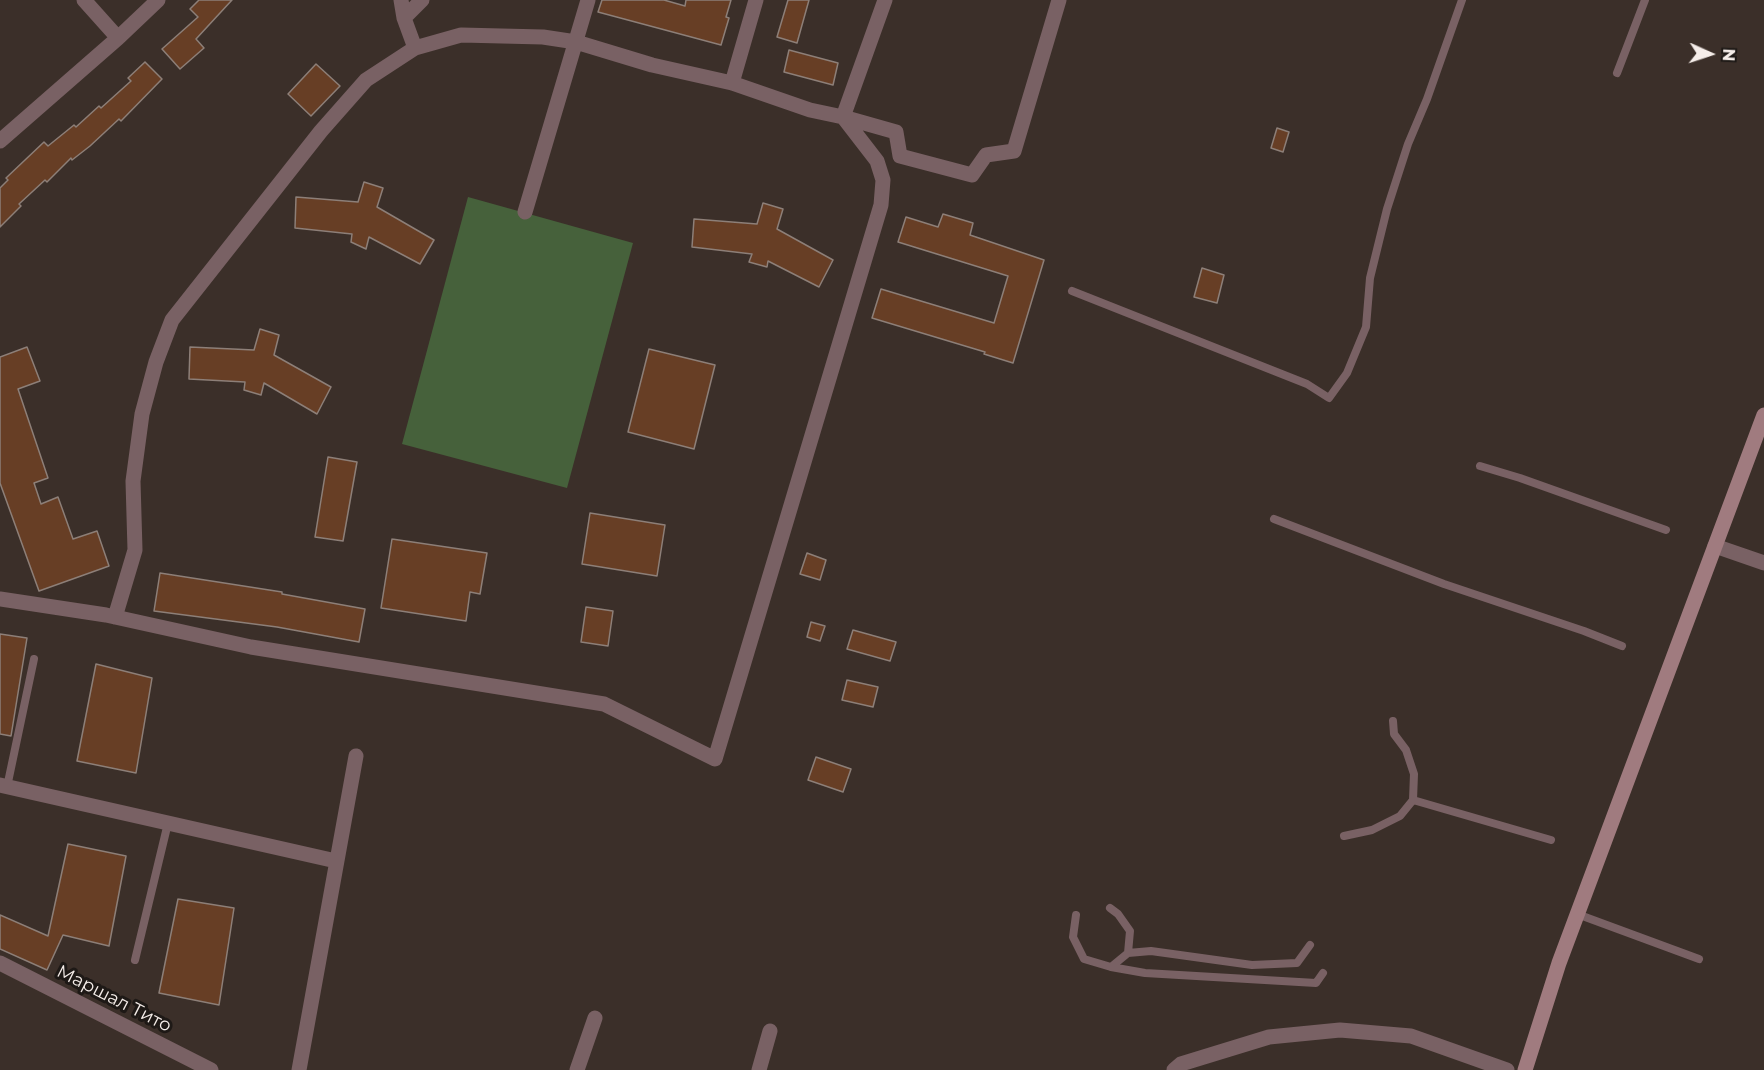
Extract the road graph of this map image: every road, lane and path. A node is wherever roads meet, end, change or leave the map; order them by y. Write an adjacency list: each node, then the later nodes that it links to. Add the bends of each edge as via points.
1 (84, 0): 12 (street)
2 (158, 0): 12 (street)
3 (401, 0): 11 (street)
4 (422, 0): 11 (street)
5 (588, 0): 13 (street)
6 (756, 0): 16 (street)
7 (885, 0): 17 (street)
8 (1059, 0): 17 (street, via 1014,151 986,155 972,175 900,156 896,132)
9 (1462, 0): 20 (lane, via 1387,209 1370,278 1366,327 1347,372 1329,398 1307,384)
10 (1645, 0): 15 (lane)
11 (404, 18): 14 (street)
12 (118, 38): 18 (street)
13 (576, 42): 14 (street, via 461,35); 16 (street); 19 (street)
14 (415, 48): 28 (street, via 366,80 172,320 142,414 133,482 135,550)
15 (1617, 73)
16 (732, 83): 17 (street)
17 (843, 117): 28 (street, via 877,161 883,180 881,205 716,759 604,704 251,647)
18 (0, 141)
19 (525, 212)
20 (1072, 291)
21 (1764, 415): 25 (main road)
22 (1480, 466): 24 (lane)
23 (1274, 519): 29 (lane)
24 (1666, 530)
25 (1715, 546): 26 (street); 40 (main road)
26 (1764, 563)
27 (0, 599): 28 (street)
28 (115, 617)
29 (1622, 646)
30 (34, 659): 33 (lane)
31 (1393, 721): 34 (lane, via 1394,734 1406,750 1414,774)
32 (356, 756): 38 (street)
33 (4, 786): 35 (street)
34 (1413, 800): 36 (lane, via 1400,816 1372,830); 37 (lane)
35 (168, 823): 38 (street); 45 (lane)
36 (1344, 836)
37 (1551, 840)
38 (336, 861): 52 (street)
39 (1110, 908): 43 (lane, via 1130,931)
40 (1577, 914): 44 (lane); 57 (main road)
41 (1076, 915): 47 (lane, via 1073,937 1084,959)
42 (1310, 945): 43 (lane, via 1297,963 1241,963 1150,951)
43 (1128, 953): 47 (lane)
44 (1699, 959)
45 (135, 960)
46 (0, 963): 51 (street, Маршал Тито)
47 (1111, 967): 48 (lane, via 1145,973 1316,982)
48 (1323, 972)
49 (595, 1018): 53 (street)
50 (770, 1032): 54 (street)
51 (211, 1070)
52 (299, 1070)
53 (576, 1070)
54 (759, 1070)
55 (1174, 1070): 56 (street, via 1181,1064 1269,1037 1340,1030 1411,1036)
56 (1507, 1070)
57 (1525, 1070)

